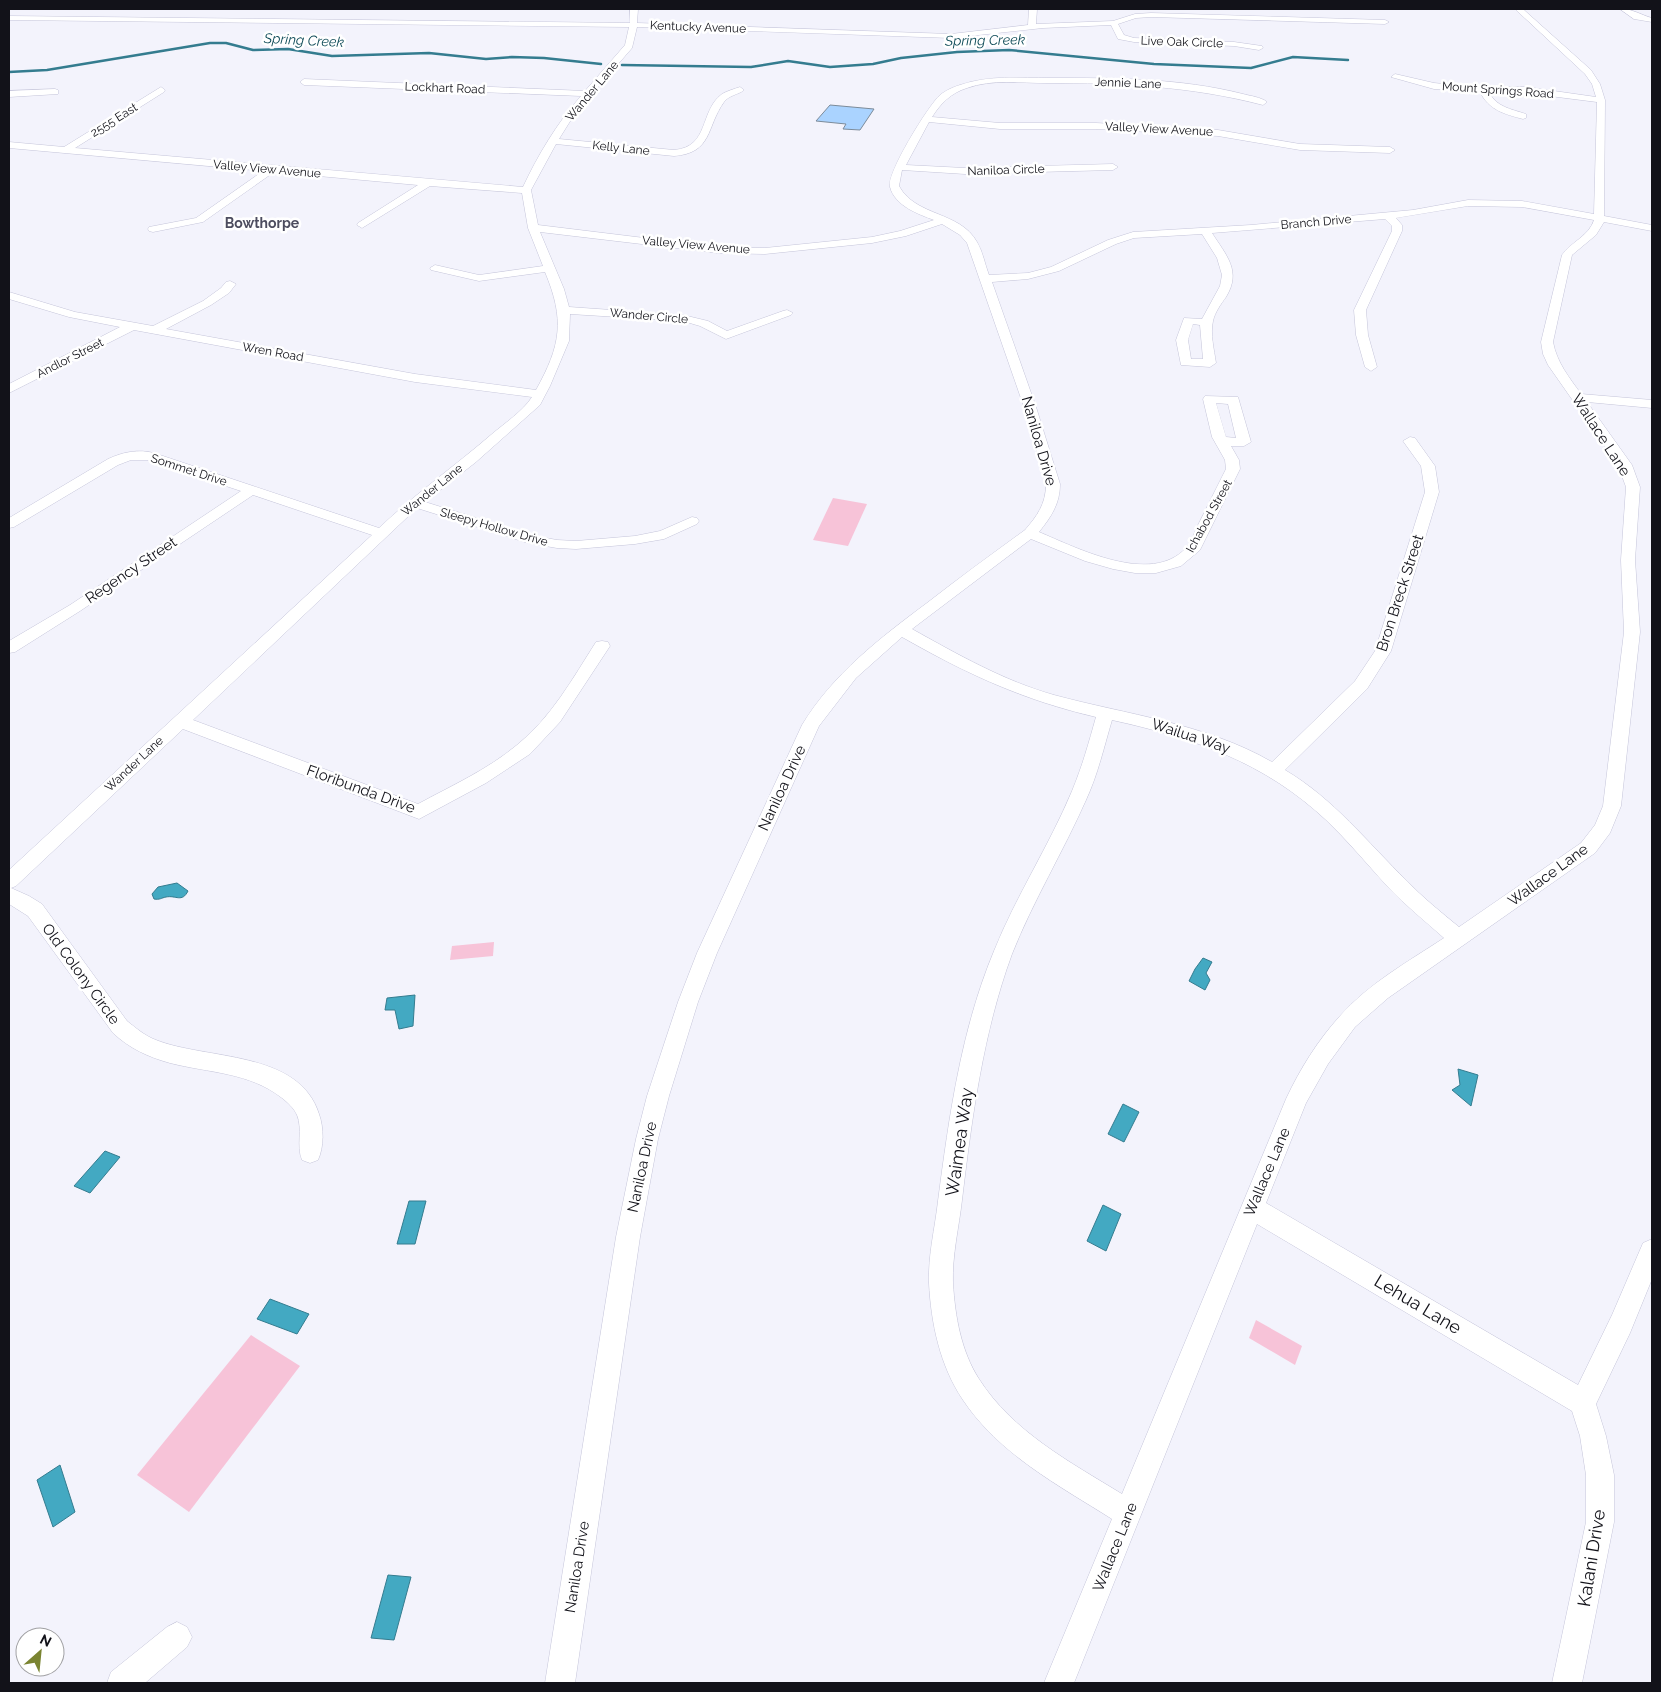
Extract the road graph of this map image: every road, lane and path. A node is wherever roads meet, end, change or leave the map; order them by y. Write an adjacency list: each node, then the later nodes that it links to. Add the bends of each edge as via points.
1 (223, 9): 8 (street)
2 (634, 9): 11 (street, Wander Lane)
3 (1033, 9): 12 (street)
4 (1519, 9): 23 (street, via 1583,67 1596,84)
5 (1624, 9): 9 (street, via 1637,17)
6 (9, 18): 8 (street, Kentucky Avenue)
7 (1383, 18): 10 (street, Kentucky Avenue, via 1151,14)
8 (216, 19): 11 (street, Kentucky Avenue, via 500,18)
9 (1652, 20)
10 (1114, 23): 12 (street, Kentucky Avenue); 13 (street, Live Oak Circle, via 1121,37 1134,40)
11 (634, 25): 12 (street, Kentucky Avenue, via 939,36); 22 (street, Wander Lane, via 629,46)
12 (1032, 27)
13 (1259, 48)
14 (1395, 77): 19 (street, Mount Springs Road)
15 (991, 81): 24 (street, Jennie Lane, via 1148,83 1202,89); 26 (street, Naniloa Drive, via 969,85 948,94 938,102)
16 (304, 82): 22 (street, Lockhart Road)
17 (161, 90): 29 (street, 2555 East)
18 (740, 90): 27 (street, Kelly Lane, via 722,99 697,147 689,152)
19 (1484, 91): 23 (street, Mount Springs Road, via 1526,90); 25 (street, via 1493,104)
20 (55, 92): 21 (street)
21 (9, 94)
22 (586, 94): 27 (street, Wander Lane)
23 (1601, 100): 37 (street)
24 (1263, 102)
25 (1523, 116)
26 (927, 119): 30 (street, Valley View Avenue, via 1007,127 1096,126 1218,133 1300,147); 31 (street, Naniloa Drive)
27 (554, 142): 35 (street, Wander Lane)
28 (9, 145): 29 (street, Valley View Avenue)
29 (67, 150): 33 (street, Valley View Avenue)
30 (1390, 150)
31 (899, 167): 32 (street, Naniloa Circle, via 965,172); 38 (street, Naniloa Drive, via 893,182 899,196)
32 (1114, 167)
33 (272, 169): 34 (street, Valley View Avenue); 42 (street, via 199,220)
34 (428, 183): 35 (street, Valley View Avenue); 39 (street)
35 (526, 190): 40 (street, Wander Lane)
36 (1387, 215): 37 (street, Branch Drive, via 1485,202 1527,205); 43 (street, Branch Drive); 54 (street, via 1397,225 1397,231 1359,312 1365,352)
37 (1599, 218): 41 (street, Branch Drive); 57 (street, Wallace Lane, via 1594,232 1573,247 1568,255 1547,336 1551,359)
38 (945, 220): 40 (street, Valley View Avenue, via 872,240 765,251 718,250); 46 (street, Naniloa Drive, via 969,237)
39 (362, 225)
40 (533, 228): 45 (street, Wander Lane)
41 (1652, 228)
42 (153, 229)
43 (1205, 230): 46 (street, Branch Drive, via 1132,235 1055,269 1028,276); 51 (street, via 1227,269 1228,277 1227,285)
44 (434, 268): 45 (street, via 479,278)
45 (549, 268): 49 (street, Wander Lane)
46 (985, 279): 66 (street, Naniloa Drive, via 1053,484 1047,513)
47 (230, 284): 53 (street, via 217,297)
48 (9, 295): 52 (street, Wren Road, via 73,315)
49 (564, 310): 50 (street, Wander Circle, via 683,318 704,323 726,335); 56 (street, Wander Lane, via 563,341)
50 (787, 313)
51 (1207, 320)
52 (132, 326): 53 (street, Wren Road); 55 (street, Andlor Street)
53 (154, 330): 56 (street, Wren Road, via 415,378)
54 (1371, 367)
55 (9, 390)
56 (540, 394): 62 (street, Wander Lane, via 520,417)
57 (1577, 398): 58 (street); 75 (street, Wallace Lane, via 1625,465 1633,494 1628,560 1632,632 1612,806 1603,828 1588,848)
58 (1652, 404)
59 (1410, 441): 72 (street, Bron Breck Street, via 1428,466 1432,492 1383,651 1360,685)
60 (1222, 442): 66 (street, Ichabod Street, via 1232,460 1231,475 1193,550 1172,564 1144,569 1110,565)
61 (252, 490): 64 (street, Sommet Drive, via 150,456 132,455 113,462); 65 (street, Sommet Drive); 69 (street, Regency Street)
62 (414, 503): 63 (street, Sleepy Hollow Drive, via 533,540 557,544 635,540 664,535); 65 (street, Wander Lane)
63 (692, 521)
64 (10, 522)
65 (381, 533): 71 (street, Wander Lane)
66 (1030, 533): 67 (street, Naniloa Drive)
67 (901, 630): 70 (street, Wailua Way, via 953,660 1002,682 1046,698); 83 (street, Naniloa Drive, via 848,674 811,725 707,953 673,1047 647,1139 628,1237)
68 (602, 646): 71 (street, Floribunda Drive, via 543,730 527,747 419,812)
69 (9, 648)
70 (1106, 713): 72 (street, Wailua Way, via 1198,735); 80 (street, Waimea Way, via 1078,798 1010,937 995,975 963,1101 941,1278 944,1320 954,1355 971,1390 1000,1425 1026,1448)
71 (179, 721): 73 (street, Wander Lane)
72 (1274, 770): 75 (street, Wailua Way, via 1330,812 1401,888)
73 (9, 881)
74 (9, 895): 76 (street, Old Colony Circle, via 34,910 129,1035 167,1052 248,1069 288,1089 308,1112)
75 (1459, 939): 77 (street, Wallace Lane, via 1364,1005 1333,1038 1297,1098)
76 (310, 1152)
77 (1252, 1208): 79 (street, Lehua Lane); 80 (street, Wallace Lane)
78 (1652, 1251): 79 (street)
79 (1583, 1403): 85 (street, Kalani Drive, via 1600,1475 1600,1522)
80 (1129, 1514): 84 (street, Wallace Lane)
81 (177, 1637): 82 (street)
82 (122, 1683)
83 (560, 1683)
84 (1059, 1683)
85 (1567, 1683)

